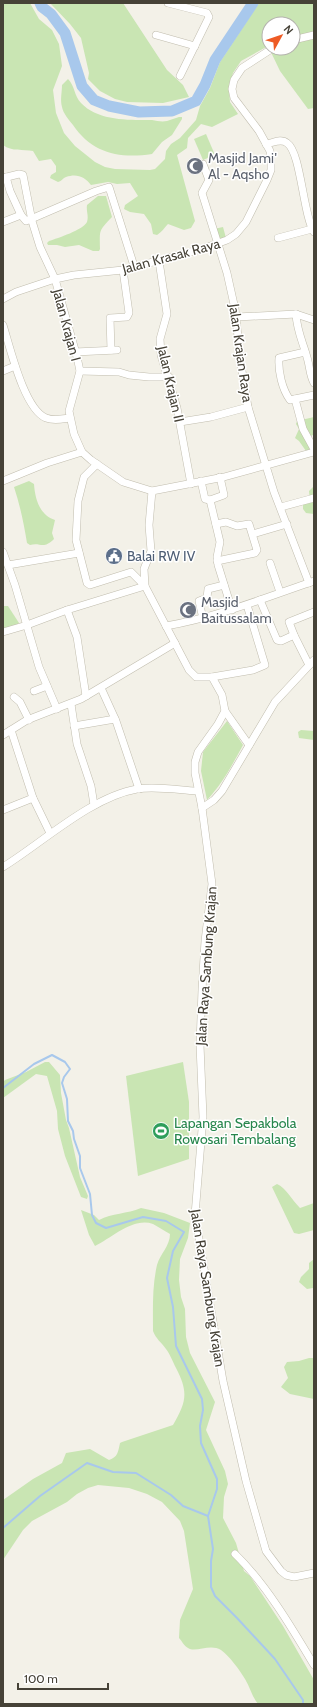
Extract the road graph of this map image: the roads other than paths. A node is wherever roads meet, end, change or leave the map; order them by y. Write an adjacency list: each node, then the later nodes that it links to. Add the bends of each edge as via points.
1 (168, 3): 2 (street)
2 (194, 6): 6 (street, via 209,17)
3 (156, 35): 6 (street)
4 (314, 35): 5 (street)
5 (301, 38)
6 (195, 46): 8 (street)
7 (261, 55): 9 (street, Jalan Krasak Raya, via 238,73 232,89 234,98)
8 (180, 76)
9 (266, 144): 15 (street, via 280,140 287,142 292,148); 17 (street, Jalan Krasak Raya, via 271,159 271,170 246,222 236,234)
10 (204, 164): 17 (street, Jalan Krajan Raya, via 209,180 202,193)
11 (4, 178): 12 (street); 13 (street, Jalan Krajan I, via 23,175)
12 (20, 215): 13 (street, via 26,220); 14 (street)
13 (32, 219): 19 (street, via 108,187); 21 (street, Jalan Krajan I, via 40,246)
14 (3, 222)
15 (313, 230): 16 (street)
16 (278, 238)
17 (216, 244): 18 (street, Jalan Krasak Raya); 24 (street, Jalan Krajan Raya)
18 (159, 261): 19 (street, Jalan Krasak Raya); 33 (street, Jalan Krajan II, via 167,314 160,346)
19 (134, 266): 20 (street, Jalan Krasak Raya)
20 (123, 270): 21 (street, Jalan Krasak Raya); 28 (street, via 129,313 127,317 110,318 114,350)
21 (55, 279): 22 (street, Jalan Krasak Raya); 28 (street, Jalan Krajan I)
22 (3, 299)
23 (296, 314): 24 (street); 25 (street); 29 (street, via 297,327)
24 (237, 317): 37 (street, Jalan Krajan Raya)
25 (314, 320)
26 (3, 325): 27 (street)
27 (4, 334): 30 (street)
28 (75, 352): 32 (street, Jalan Krajan I)
29 (305, 352): 34 (street); 36 (street, via 279,359 286,392 290,400)
30 (15, 366): 31 (street); 38 (street, via 26,394 37,412 45,418 56,420)
31 (3, 371)
32 (80, 371): 33 (street, via 119,372 149,377); 38 (street, Jalan Krajan I, via 70,405)
33 (169, 376): 39 (street, Jalan Krajan II)
34 (314, 383)
35 (314, 395): 36 (street)
36 (295, 399): 40 (street, via 303,430)
37 (248, 407): 39 (street); 44 (street, Jalan Krajan Raya)
38 (70, 418): 41 (street)
39 (180, 422): 48 (street, Jalan Krajan II)
40 (314, 449)
41 (82, 452): 43 (street); 46 (street)
42 (314, 452): 44 (street)
43 (98, 464): 49 (street, via 123,482); 57 (street, via 84,477 79,491 75,531)
44 (265, 464): 45 (street); 52 (street, Jalan Krajan Raya)
45 (220, 477): 47 (street); 51 (street, via 224,495)
46 (3, 481)
47 (201, 482): 48 (street); 51 (street, via 205,499)
48 (191, 484): 49 (street)
49 (152, 491): 63 (street, via 148,525 151,551 144,569)
50 (314, 498): 52 (street)
51 (210, 500): 53 (street)
52 (281, 507): 54 (street, Jalan Krajan Raya)
53 (216, 524): 55 (street, via 248,524); 58 (street, via 220,542)
54 (287, 524): 55 (street); 61 (street, Jalan Krajan Raya)
55 (253, 534): 58 (street, via 257,552)
56 (3, 552): 60 (street)
57 (78, 553): 60 (street); 63 (street, via 89,585 131,572)
58 (217, 561): 62 (street)
59 (270, 562): 64 (street)
60 (8, 564): 71 (street)
61 (312, 582): 64 (street)
62 (224, 585): 68 (street); 70 (street, via 208,589 207,598 199,601)
63 (145, 586): 67 (street); 72 (street)
64 (280, 592): 65 (street)
65 (260, 600): 66 (street); 74 (street, via 278,641)
66 (247, 605): 68 (street); 77 (street, via 265,665 253,670)
67 (67, 610): 71 (street); 81 (street, via 77,636)
68 (232, 610): 70 (street)
69 (314, 612): 74 (street, via 289,622)
70 (203, 619): 72 (street)
71 (27, 625): 73 (street); 78 (street)
72 (166, 626): 75 (street)
73 (3, 632)
74 (294, 635): 76 (street)
75 (175, 643): 77 (street, via 192,674 196,677); 79 (street)
76 (312, 662): 91 (street, via 275,702)
77 (212, 677): 85 (street, via 222,695)
78 (47, 686): 80 (street); 84 (street)
79 (101, 688): 81 (street); 86 (street)
80 (34, 691)
81 (86, 696): 83 (street)
82 (14, 697): 87 (street, via 20,702)
83 (71, 704): 84 (street); 88 (street)
84 (57, 709): 87 (street)
85 (225, 710): 91 (street); 93 (street, via 196,757)
86 (115, 719): 88 (street); 92 (street)
87 (29, 720): 89 (street)
88 (74, 726): 95 (street)
89 (11, 730): 90 (street); 94 (street)
90 (3, 735)
91 (249, 745): 96 (street, via 217,797)
92 (139, 789): 93 (street); 95 (street)
93 (198, 792): 96 (street, Jalan Raya Sambung Krajan)
94 (33, 798): 97 (street); 98 (street)
95 (94, 805): 98 (street)
96 (202, 808): 101 (street, Jalan Raya Sambung Krajan, via 212,884 202,990 200,1045 203,1117 194,1215 223,1381 246,1481 266,1551 286,1575 294,1577)
97 (3, 810)
98 (50, 833): 99 (street)
99 (3, 867)
100 (235, 1554): 102 (street, via 261,1584)
101 (314, 1573)
102 (314, 1665)

